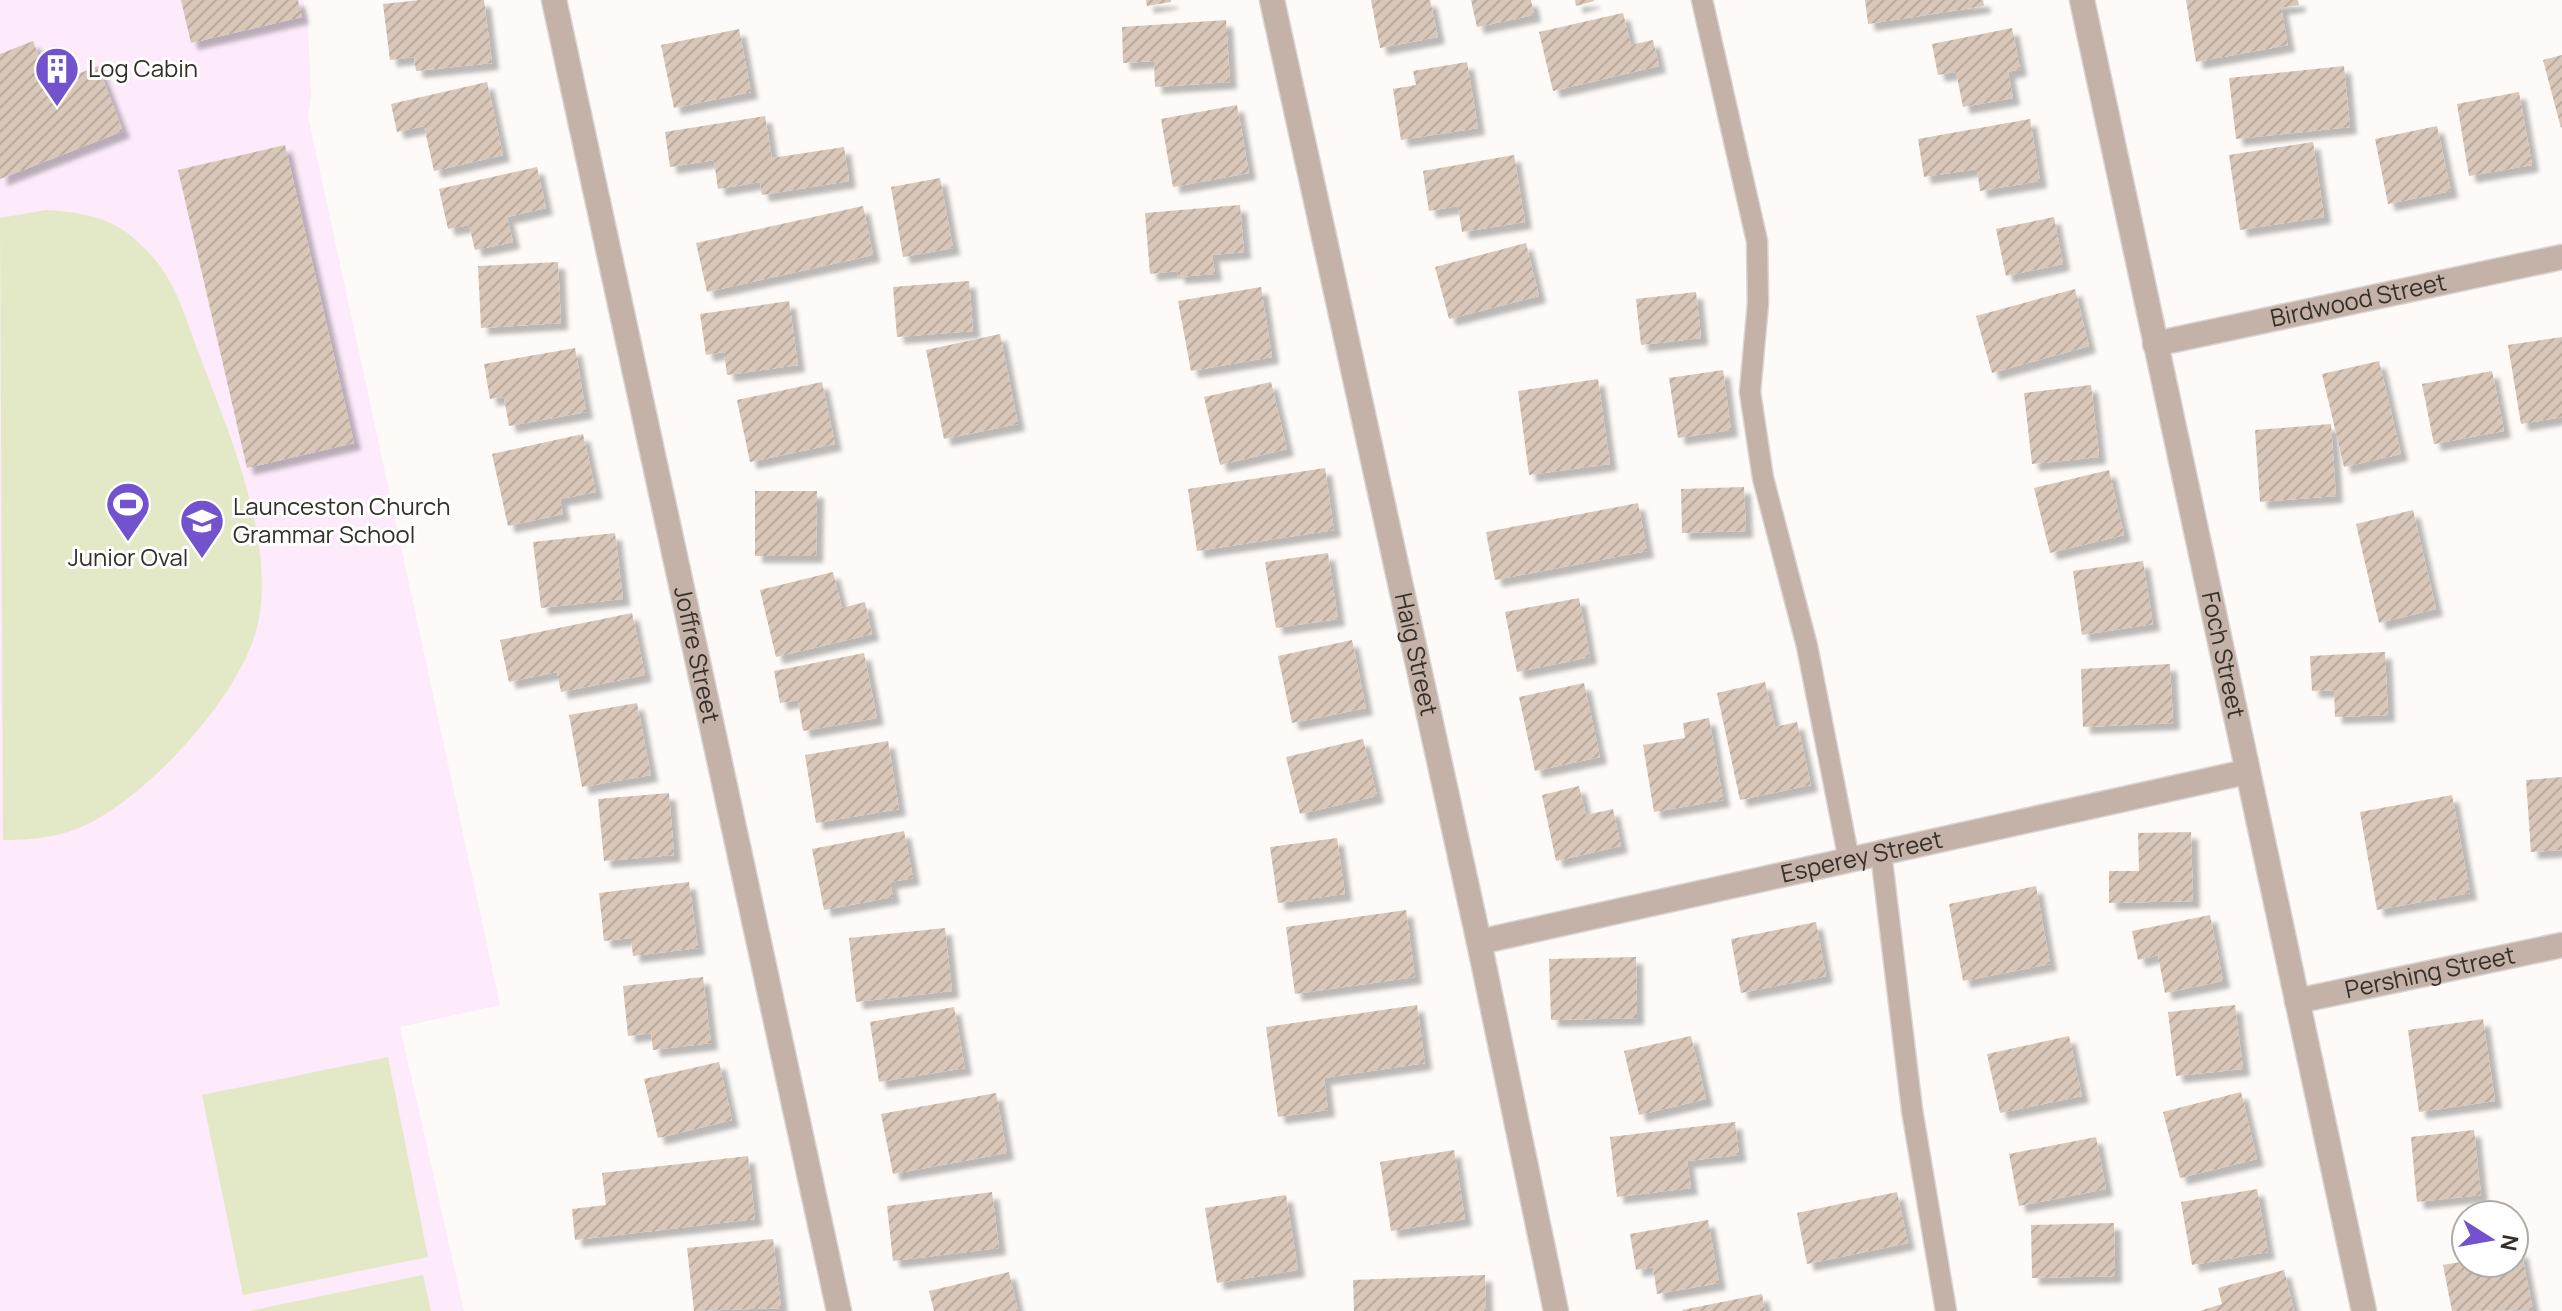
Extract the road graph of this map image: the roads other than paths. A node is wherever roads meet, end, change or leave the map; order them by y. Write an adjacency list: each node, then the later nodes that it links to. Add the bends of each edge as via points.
1 (554, 0): 13 (street, Joffre Street)
2 (1272, 0): 10 (street, Haig Street)
3 (1702, 0): 9 (lane, via 1757,241 1750,392 1763,478 1807,646)
4 (2082, 0): 6 (street, Foch Street)
5 (2562, 257): 6 (street, Birdwood Street)
6 (2155, 344): 7 (street, Foch Street)
7 (2246, 772): 8 (street, Esperey Street); 12 (street, Foch Street)
8 (1881, 853): 9 (street, Esperey Street); 15 (lane, via 1912,1110)
9 (1849, 860): 10 (street, Esperey Street)
10 (1479, 942): 14 (street, Haig Street)
11 (2562, 945): 12 (street, Pershing Street)
12 (2297, 1001): 16 (street, Foch Street)
13 (839, 1311)
14 (1556, 1311)
15 (1946, 1311)
16 (2364, 1311)

